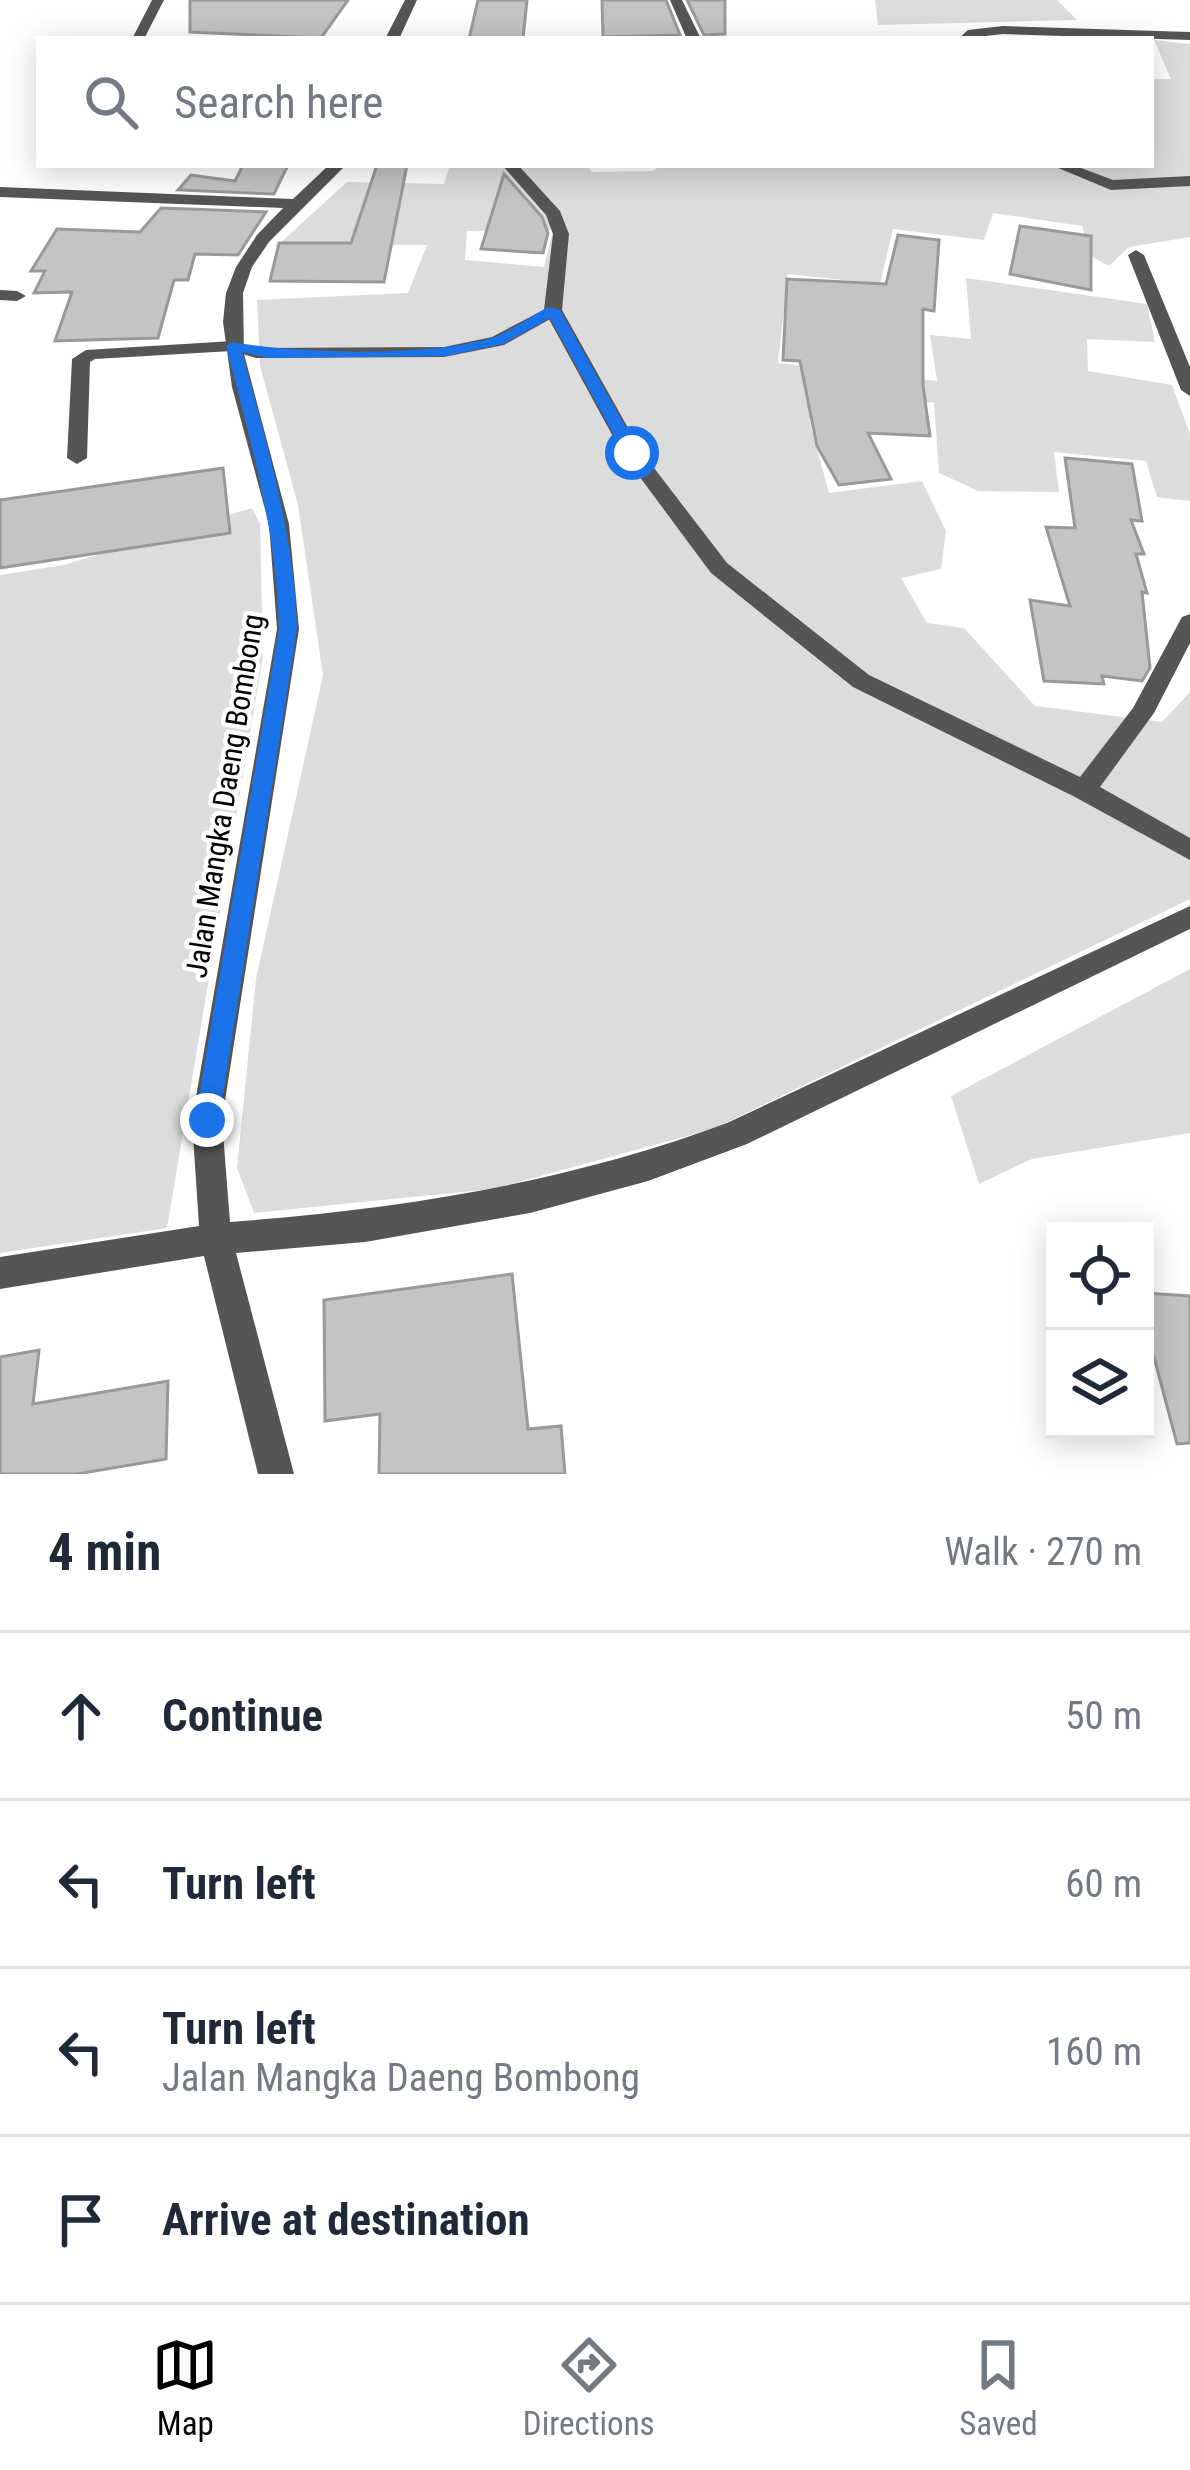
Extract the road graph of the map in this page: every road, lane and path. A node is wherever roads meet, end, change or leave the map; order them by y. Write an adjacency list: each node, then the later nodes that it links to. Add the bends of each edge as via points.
1 (158, 0): 4 (street)
2 (411, 0): 5 (street)
3 (676, 0): 6 (street)
4 (140, 36)
5 (393, 36)
6 (693, 36)
7 (969, 36): 8 (street)
8 (1190, 36)
9 (335, 168): 14 (street, Jalan Mangka Daeng Bombong)
10 (513, 168): 16 (street, via 562,234)
11 (1067, 168): 12 (street, via 1111,185)
12 (1190, 181)
13 (0, 192): 14 (street)
14 (302, 204): 17 (street, Jalan Mangka Daeng Bombong, via 245,264 232,293)
15 (1136, 255): 18 (street)
16 (553, 310): 17 (street, via 498,341 445,352); 21 (street, via 632,453 719,568 861,681)
17 (233, 346): 19 (street, via 106,350 81,359); 24 (street, Jalan Mangka Daeng Bombong, via 277,513 288,629 207,1120)
18 (1190, 390)
19 (77, 458)
20 (1190, 622): 21 (street, via 1142,713)
21 (1084, 790): 22 (street)
22 (1190, 850)
23 (1190, 917): 24 (street, via 736,1134 649,1167 364,1227)
24 (216, 1239): 25 (street); 26 (street, Jalan Mangka Daeng Bombong)
25 (0, 1273)
26 (276, 1474)

